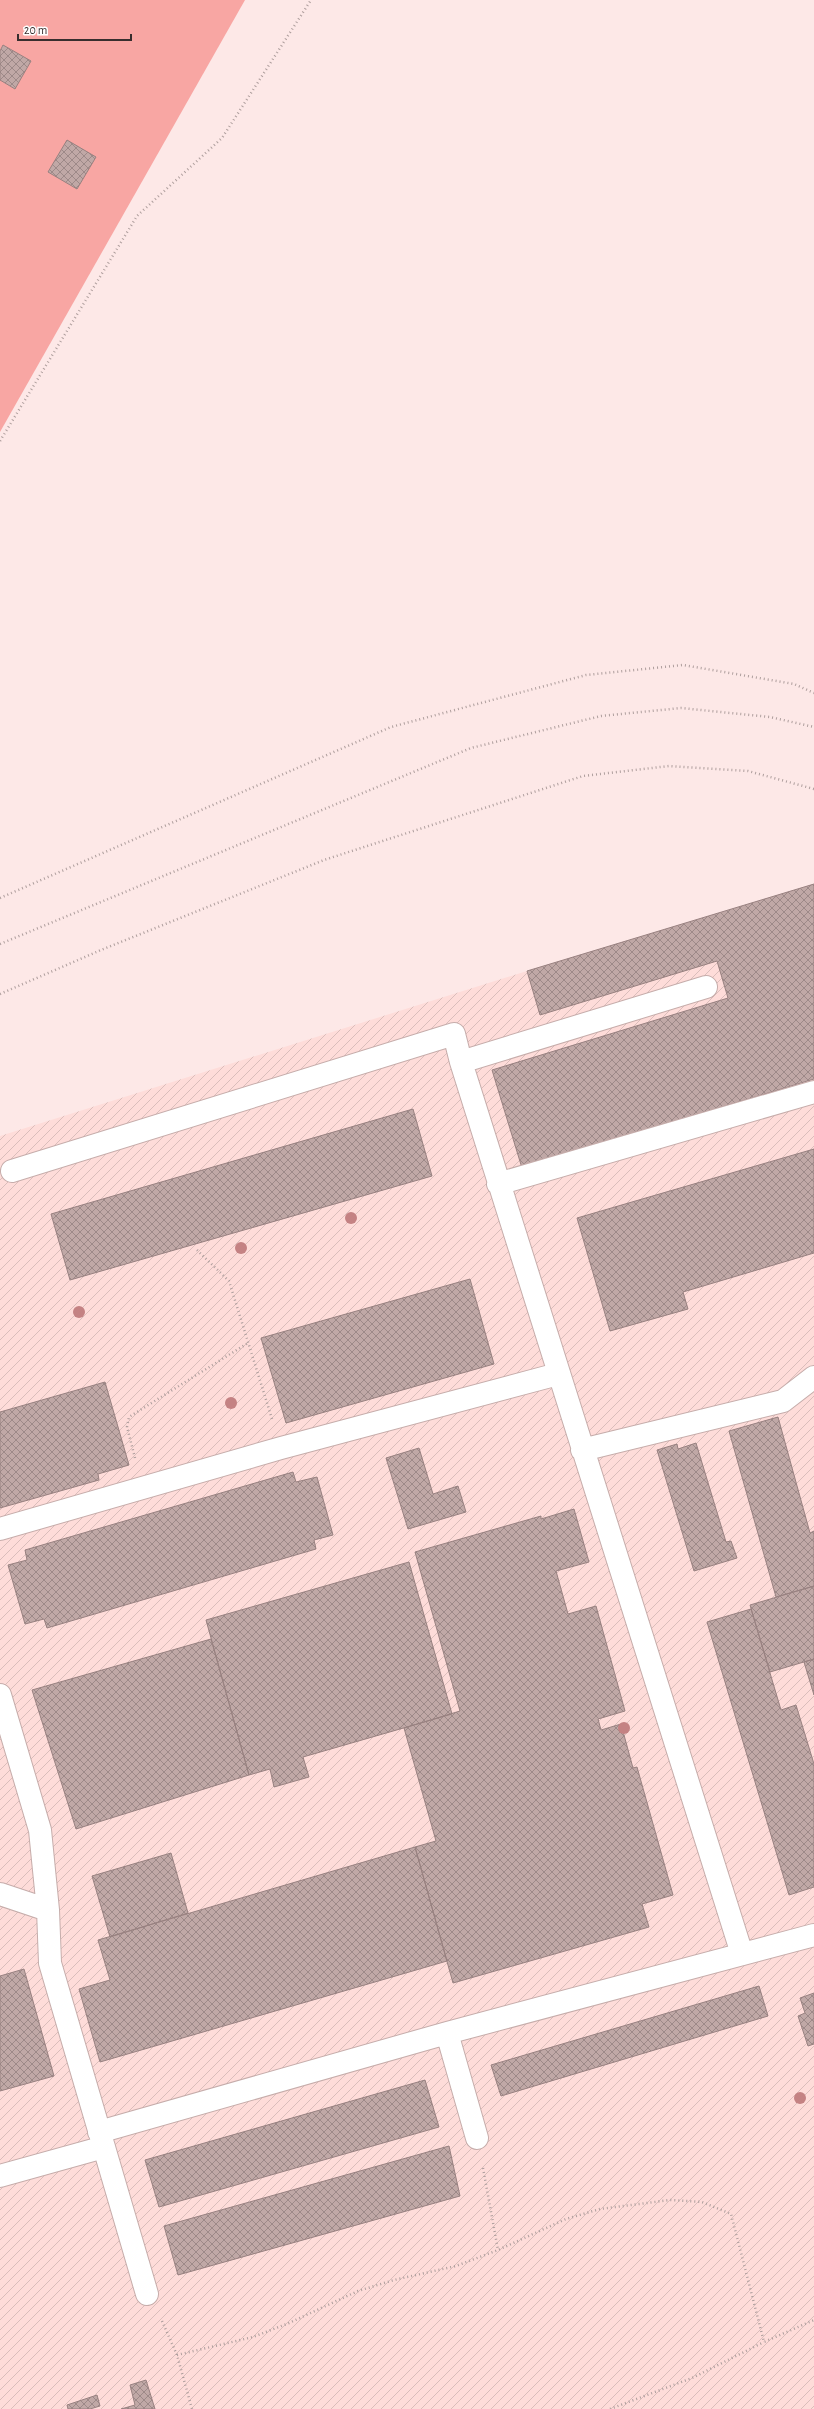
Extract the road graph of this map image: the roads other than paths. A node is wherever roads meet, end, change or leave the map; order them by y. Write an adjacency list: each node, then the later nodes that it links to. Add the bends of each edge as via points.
1 (706, 987): 2 (lane)
2 (461, 1062): 4 (lane, via 454,1034); 5 (lane)
3 (814, 1092): 5 (lane)
4 (12, 1171)
5 (498, 1184): 6 (lane)
6 (558, 1374): 8 (lane); 9 (lane, via 281,1448 143,1490)
7 (814, 1377): 8 (lane, via 783,1401)
8 (582, 1450): 14 (lane)
9 (0, 1529)
10 (0, 1695): 12 (lane, via 40,1830)
11 (0, 1894): 12 (lane)
12 (48, 1910): 17 (lane, via 50,1963)
13 (814, 1935): 14 (lane)
14 (742, 1954): 15 (lane)
15 (447, 2034): 16 (lane); 17 (lane)
16 (477, 2138)
17 (102, 2139): 18 (lane); 19 (lane)
18 (0, 2176)
19 (147, 2294)

